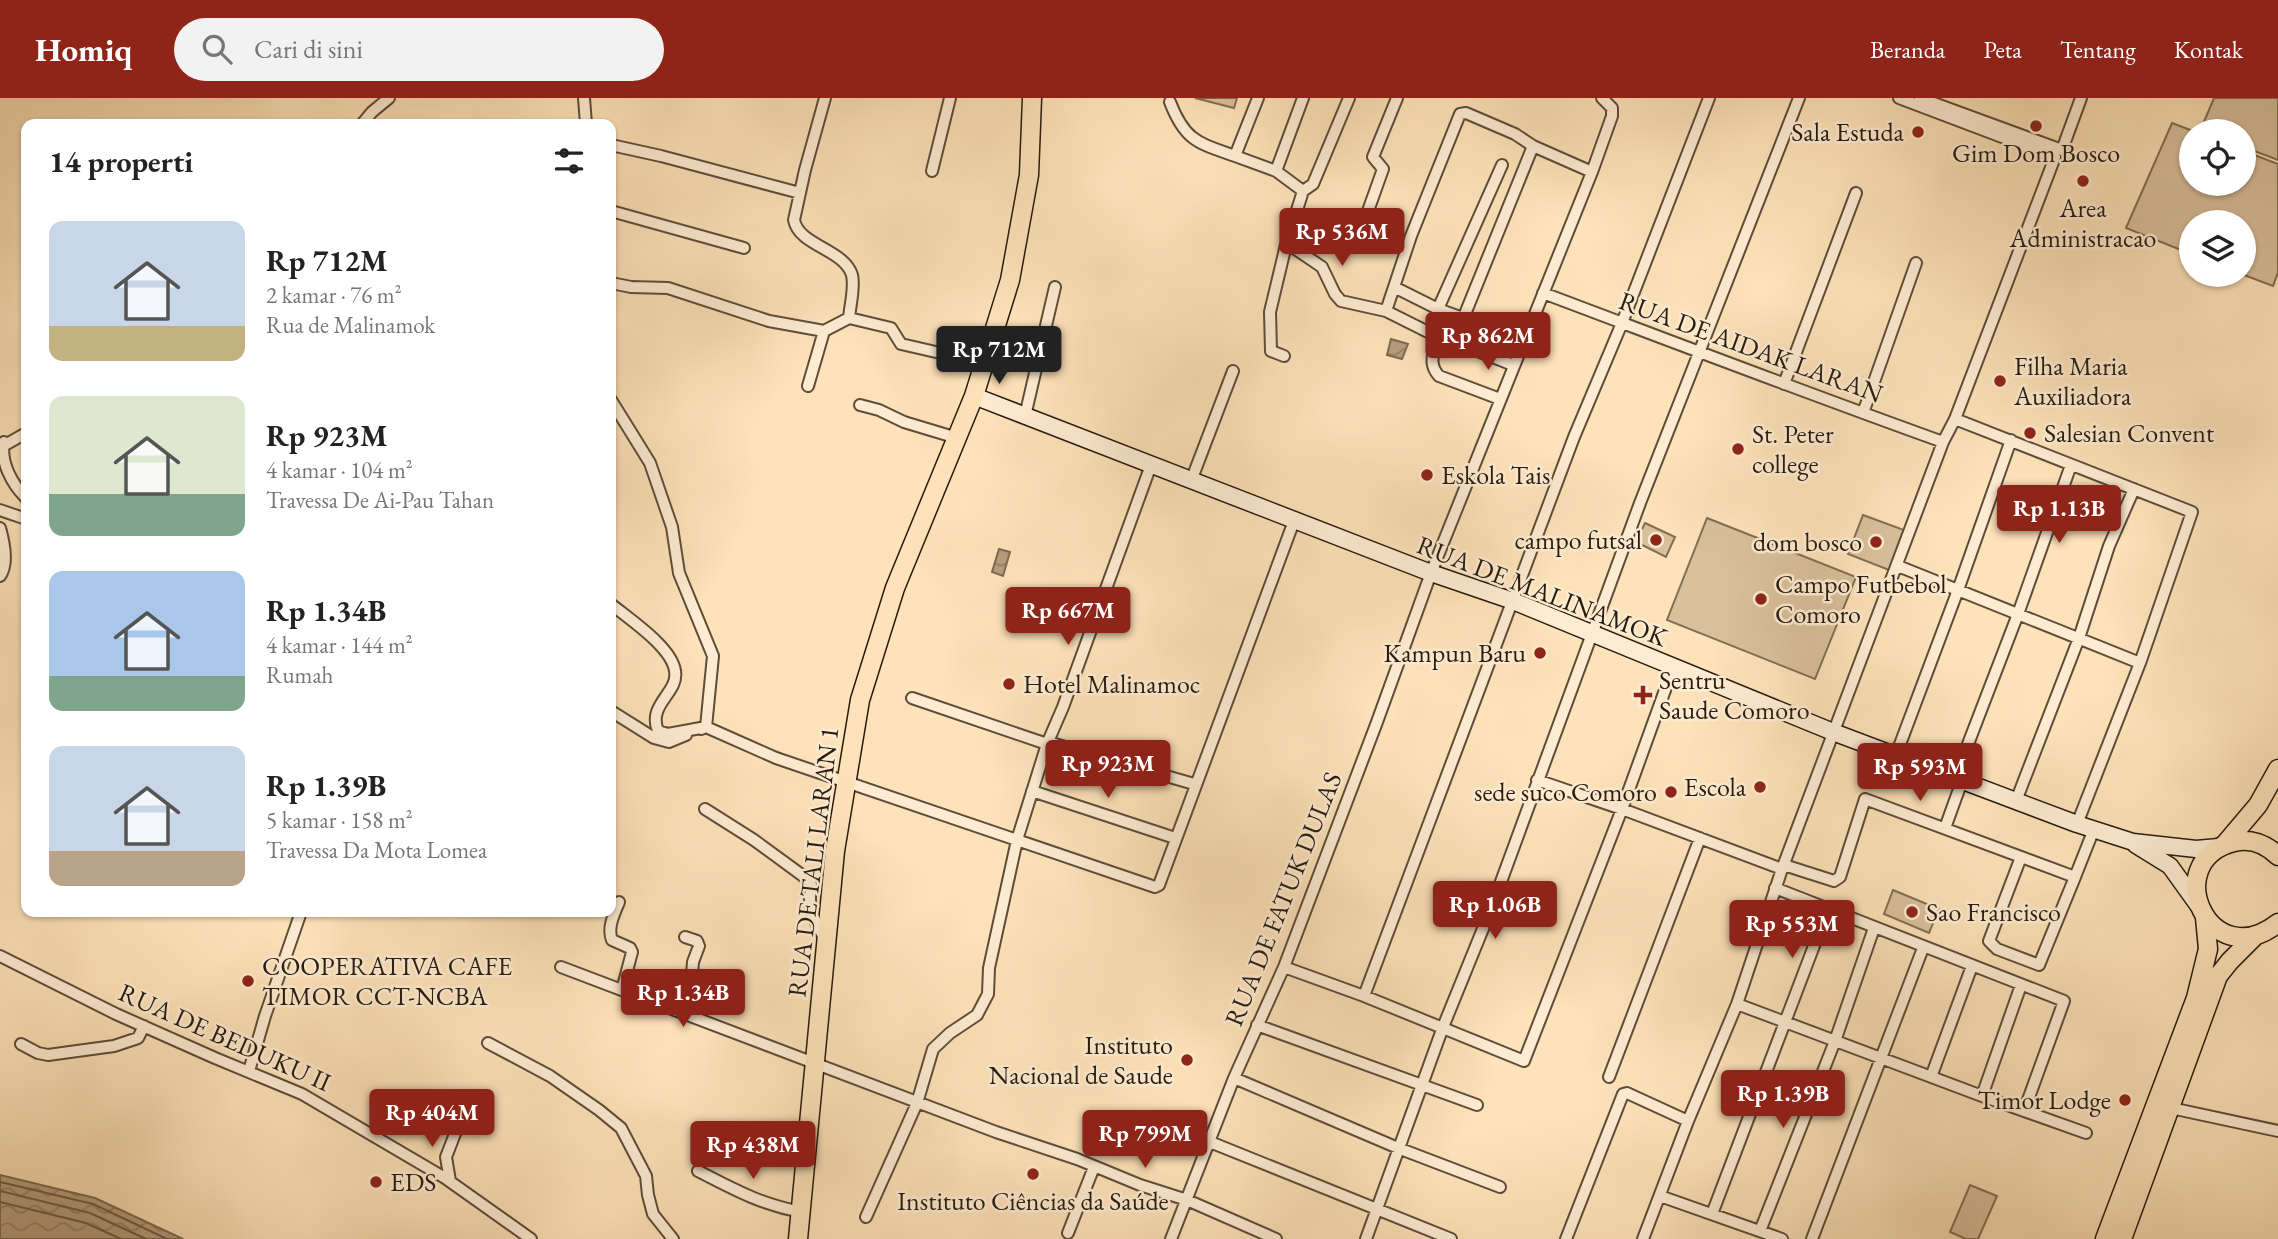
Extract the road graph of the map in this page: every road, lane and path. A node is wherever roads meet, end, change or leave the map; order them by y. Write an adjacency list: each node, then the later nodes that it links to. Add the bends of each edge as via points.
1 (389, 98): 17 (street)
2 (584, 98): 18 (street)
3 (825, 98): 28 (street)
4 (950, 98): 23 (street)
5 (1032, 98): 48 (main road, RUA DE TALI LARAN 1, via 1025,206 1010,280)
6 (1258, 98): 21 (street)
7 (1303, 98): 24 (street)
8 (1349, 98): 26 (street, via 1313,184)
9 (1397, 98): 29 (street, via 1373,157 1383,169)
10 (1602, 98): 25 (street, RUA DE FATUK DULAS, via 1612,108 1612,116)
11 (1709, 98): 42 (street)
12 (1799, 98): 46 (street)
13 (1899, 98): 59 (street, via 2054,157)
14 (1920, 98): 15 (street, via 2062,150)
15 (2081, 98)
16 (1170, 102): 21 (street, via 1177,120 1196,142)
17 (366, 119)
18 (586, 119)
19 (616, 146): 28 (street)
20 (1533, 146): 25 (street); 36 (street, via 1515,134 1460,114); 41 (street)
21 (1236, 156): 24 (street)
22 (1502, 164): 38 (street)
23 (932, 171)
24 (1276, 171): 26 (street)
25 (1592, 172): 37 (street, RUA DE FATUK DULAS)
26 (1303, 191): 31 (street)
27 (1856, 192): 51 (street)
28 (800, 193): 40 (street, via 796,229 850,271)
29 (1368, 211)
30 (616, 212): 32 (street)
31 (1286, 245): 39 (street, via 1322,267 1341,301); 47 (street, via 1270,312 1272,351)
32 (744, 248)
33 (1916, 263): 57 (street)
34 (616, 284): 43 (street, via 668,288 769,321)
35 (1055, 287): 58 (street)
36 (1394, 287): 38 (street); 39 (street)
37 (1543, 293): 42 (street, RUA DE AIDAK LARAN); 44 (street, RUA DE FATUK DULAS)
38 (1438, 309): 41 (street)
39 (1386, 312): 54 (street, via 1436,337 1431,362 1439,376)
40 (849, 318): 43 (street); 48 (street, via 891,328 901,344)
41 (1463, 319): 44 (street)
42 (1622, 323): 46 (street, RUA DE AIDAK LARAN); 78 (street)
43 (824, 331): 52 (street)
44 (1523, 340): 49 (street, RUA DE FATUK DULAS)
45 (1475, 350): 49 (street)
46 (1700, 352): 51 (street, RUA DE AIDAK LARAN); 81 (street)
47 (1284, 356)
48 (984, 363): 53 (main road, RUA DE TALI LARAN 1)
49 (1513, 365): 54 (street, RUA DE FATUK DULAS)
50 (1233, 371): 67 (street)
51 (1784, 384): 57 (street, RUA DE AIDAK LARAN)
52 (808, 386)
53 (974, 396): 58 (street, RUA DE MALINAMOK); 61 (main road, RUA DE TALI LARAN 1)
54 (1500, 398): 75 (street, RUA DE FATUK DULAS)
55 (860, 405): 61 (street)
56 (616, 408): 87 (street, via 650,463 672,527 679,573 713,656)
57 (1863, 413): 64 (street, RUA DE AIDAK LARAN)
58 (1025, 416): 65 (street, RUA DE MALINAMOK)
59 (1955, 419): 62 (street); 64 (street)
60 (21, 436): 63 (street, via 5,445)
61 (957, 438): 94 (main road, RUA DE TALI LARAN 1, via 891,600 860,700)
62 (2011, 440): 66 (street); 77 (street)
63 (2, 441): 69 (street, via 2,456)
64 (1943, 442): 74 (street)
65 (1151, 465): 67 (street, RUA DE MALINAMOK); 89 (street)
66 (2071, 465): 68 (street); 80 (street)
67 (1191, 481): 72 (street, RUA DE MALINAMOK)
68 (2134, 489): 82 (street, via 2109,546); 83 (street, via 2192,512)
69 (21, 492)
70 (0, 510): 71 (street)
71 (21, 517)
72 (1294, 521): 75 (street, RUA DE MALINAMOK); 95 (street)
73 (0, 528): 76 (street, via 4,546)
74 (1898, 566): 77 (street); 88 (street)
75 (1431, 573): 78 (street, RUA DE MALINAMOK); 127 (street, RUA DE FATUK DULAS)
76 (0, 576)
77 (1958, 590): 80 (street); 90 (street)
78 (1513, 601): 81 (street, RUA DE MALINAMOK); 130 (street)
79 (616, 608): 87 (street, via 658,643 673,663 676,680 658,708 654,722 658,731 668,734)
80 (2018, 614): 82 (street); 92 (street)
81 (1592, 632): 84 (street, RUA DE MALINAMOK); 93 (street)
82 (2079, 638): 83 (street); 97 (street)
83 (2140, 663): 100 (street)
84 (1673, 668): 88 (street, RUA DE MALINAMOK); 99 (street)
85 (912, 698): 89 (street)
86 (616, 714): 87 (street, via 669,742)
87 (706, 727): 94 (street, via 776,758)
88 (1833, 732): 90 (street, RUA DE MALINAMOK); 110 (street)
89 (1048, 743): 95 (street); 96 (street)
90 (1896, 755): 92 (street, RUA DE MALINAMOK)
91 (2278, 769): 107 (main road, via 2258,805)
92 (1959, 779): 97 (street, RUA DE MALINAMOK); 101 (street)
93 (1537, 780): 99 (street); 136 (street)
94 (846, 781): 105 (street); 122 (main road, RUA DE TALI LARAN 1)
95 (1195, 784): 103 (street)
96 (1032, 791): 103 (street); 105 (street)
97 (2016, 801): 100 (street, RUA DE MALINAMOK)
98 (705, 809): 122 (street, via 810,881 809,901)
99 (1622, 809): 104 (street); 136 (street, via 1524,1061)
100 (2077, 824): 102 (street, RUA DE MALINAMOK)
101 (1945, 828): 109 (street); 110 (street, via 1865,799 1837,880)
102 (2094, 830): 106 (street, RUA DE MALINAMOK); 111 (street)
103 (1175, 838): 105 (street, via 1155,887)
104 (1700, 838): 110 (street); 143 (street)
105 (1017, 840): 148 (street, via 989,968 988,993 977,1015 933,1049)
106 (2133, 842): 107 (street, via 2196,849); 116 (street, via 2170,866)
107 (2222, 846): 108 (main road, via 2252,841); 116 (main road, via 2209,855 2197,879)
108 (2278, 856)
109 (2021, 857): 111 (street); 111 (street, via 1989,941 1997,949 2039,965)
110 (1783, 867): 112 (street)
111 (2075, 877)
112 (1775, 888): 114 (street); 131 (street)
113 (619, 902): 115 (street)
114 (1828, 909): 119 (street); 133 (street)
115 (616, 910)
116 (2202, 912): 120 (main road, via 2228,935 2241,937); 182 (main road, via 2207,949 2196,998)
117 (299, 917): 142 (street)
118 (613, 917): 129 (street, via 612,940 632,952)
119 (1874, 928): 123 (street); 137 (street)
120 (2270, 929): 150 (main road, via 2218,976)
121 (685, 937): 132 (street, via 697,941 698,946)
122 (827, 943): 141 (main road, RUA DE TALI LARAN 1)
123 (1923, 948): 125 (street); 140 (street)
124 (0, 956): 135 (street, RUA DE BEDUKU II)
125 (1972, 966): 128 (street); 144 (street)
126 (561, 967): 129 (street)
127 (1284, 967): 130 (street); 134 (street, RUA DE FATUK DULAS)
128 (2021, 985): 147 (street); 151 (street, via 2064,1001)
129 (622, 990): 132 (street)
130 (1364, 996): 136 (street)
131 (1737, 1004): 133 (street); 153 (street)
132 (679, 1010): 141 (street)
133 (1787, 1021): 137 (street); 166 (street)
134 (1257, 1025): 145 (street, RUA DE FATUK DULAS); 146 (street)
135 (144, 1026): 139 (street, via 138,1038 114,1046 48,1055); 142 (street, RUA DE BEDUKU II)
136 (1443, 1027): 146 (street)
137 (1835, 1041): 140 (street); 168 (street)
138 (488, 1043): 171 (street, via 550,1076 621,1128 646,1176 653,1214)
139 (21, 1044)
140 (1881, 1059): 144 (street); 181 (street)
141 (816, 1063): 148 (street); 165 (main road, RUA DE TALI LARAN 1)
142 (249, 1071): 160 (street, RUA DE BEDUKU II, via 302,1094)
143 (1609, 1077)
144 (1931, 1077): 147 (street)
145 (1234, 1078): 156 (street, RUA DE FATUK DULAS); 157 (street)
146 (1422, 1087): 149 (street); 157 (street)
147 (1982, 1096): 151 (street)
148 (917, 1102): 158 (street); 167 (street)
149 (1477, 1105)
150 (2171, 1108): 154 (street); 183 (main road)
151 (2024, 1111): 155 (street)
152 (460, 1121): 160 (street, via 446,1157)
153 (1688, 1121): 162 (street); 177 (street, via 1623,1094)
154 (2278, 1131)
155 (2086, 1133)
156 (1210, 1142): 163 (street, RUA DE FATUK DULAS); 164 (street)
157 (1398, 1148): 161 (street); 164 (street)
158 (1094, 1167): 163 (street); 169 (street)
159 (698, 1171): 165 (street, via 772,1207)
160 (450, 1181): 170 (street, RUA DE BEDUKU II)
161 (1500, 1187)
162 (1660, 1196): 166 (street); 178 (street)
163 (1187, 1200): 173 (street, RUA DE FATUK DULAS); 174 (street)
164 (1375, 1210): 175 (street); 176 (street)
165 (801, 1212): 172 (main road, RUA DE TALI LARAN 1)
166 (1712, 1214): 168 (street)
167 (866, 1217)
168 (1755, 1229): 179 (street); 180 (street)
169 (1068, 1233)
170 (531, 1239)
171 (673, 1239)
172 (798, 1239)
173 (1171, 1239)
174 (1276, 1239)
175 (1366, 1239)
176 (1451, 1239)
177 (1566, 1239)
178 (1643, 1239)
179 (1745, 1239)
180 (1782, 1239)
181 (1812, 1239)
182 (2105, 1239)
183 (2122, 1239)

